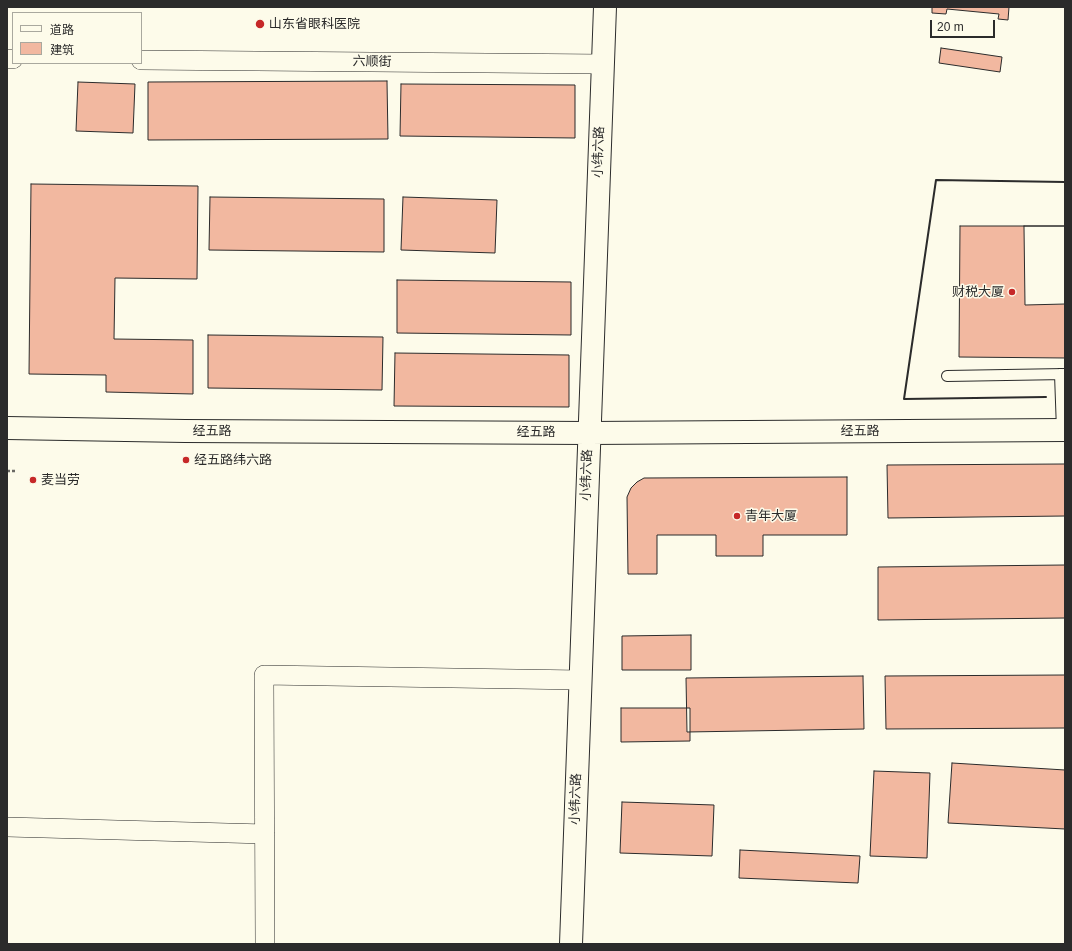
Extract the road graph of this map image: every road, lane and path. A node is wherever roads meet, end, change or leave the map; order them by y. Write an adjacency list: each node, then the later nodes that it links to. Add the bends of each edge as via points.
1 (605, 7): 3 (street, 小纬六路)
2 (142, 60): 3 (street, 六顺街)
3 (603, 64): 8 (street, 小纬六路)
4 (1063, 374): 5 (lane); 7 (lane)
5 (947, 376)
6 (7, 428): 8 (street, 经五路)
7 (1063, 430): 8 (street, 经五路)
8 (589, 433): 11 (street, 小纬六路)
9 (7, 471): 10 (path)
10 (16, 471)
11 (580, 680): 13 (street, via 264,675); 15 (street, 小纬六路)
12 (7, 827): 13 (street)
13 (265, 834): 14 (street)
14 (265, 944)
15 (571, 944)

